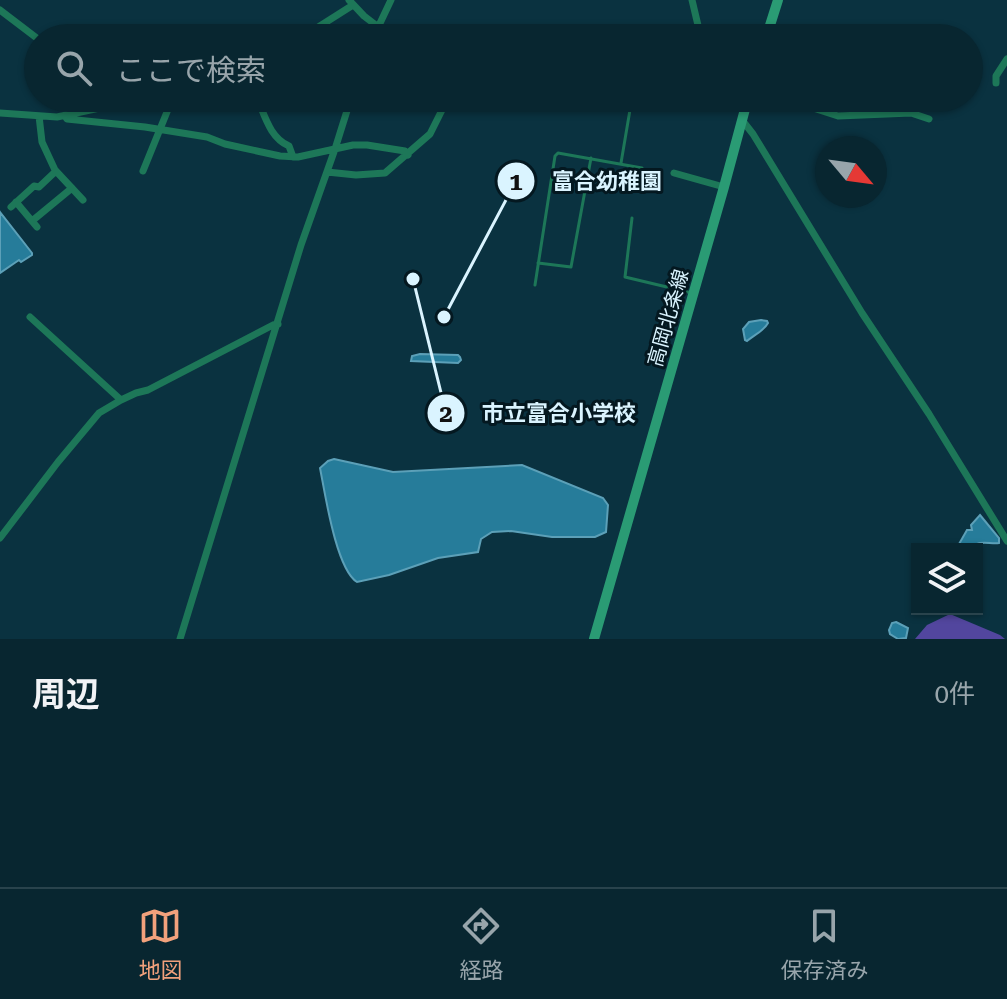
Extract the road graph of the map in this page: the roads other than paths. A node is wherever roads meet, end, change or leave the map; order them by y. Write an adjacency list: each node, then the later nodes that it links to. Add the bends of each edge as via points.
1 (391, 0): 8 (street)
2 (692, 0): 9 (street)
3 (778, 0): 10 (main road)
4 (351, 2): 6 (street); 7 (street)
5 (0, 10): 11 (street)
6 (320, 24)
7 (374, 24)
8 (378, 24)
9 (698, 24)
10 (770, 24)
11 (24, 28)
12 (1007, 59): 13 (street)
13 (996, 83)
14 (80, 112): 24 (street)
15 (167, 112): 27 (street)
16 (263, 112): 30 (street, via 275,137 289,146)
17 (347, 112): 28 (street)
18 (441, 112): 29 (street, via 430,134)
19 (630, 112): 32 (lane)
20 (744, 112): 26 (main road, 高岡北条線)
21 (826, 112): 25 (street, via 911,113)
22 (0, 113): 23 (street)
23 (39, 116): 24 (street); 34 (street, via 42,142)
24 (65, 116): 27 (street)
25 (929, 119)
26 (742, 120): 38 (main road, 高岡北条線); 49 (street)
27 (160, 130): 30 (street); 35 (street)
28 (336, 147): 29 (street, via 367,145); 30 (street); 36 (street)
29 (408, 155): 36 (street, via 385,173)
30 (293, 157)
31 (591, 158): 32 (lane); 42 (lane, via 571,267); 42 (lane, via 555,156)
32 (621, 163): 33 (lane)
33 (642, 168)
34 (56, 171): 39 (street); 39 (street, via 13,204 35,224)
35 (143, 171)
36 (327, 172): 46 (street)
37 (674, 173): 38 (street)
38 (724, 187): 44 (main road, 高岡北条線)
39 (72, 188): 40 (street)
40 (83, 200)
41 (632, 218): 44 (lane, via 625,277)
42 (538, 263): 43 (lane)
43 (535, 285)
44 (694, 294): 51 (main road, 高岡北条線)
45 (30, 317): 47 (street)
46 (278, 324): 47 (street); 50 (street)
47 (121, 400): 48 (street, via 99,413)
48 (0, 538)
49 (1007, 541)
50 (180, 639)
51 (594, 639)

